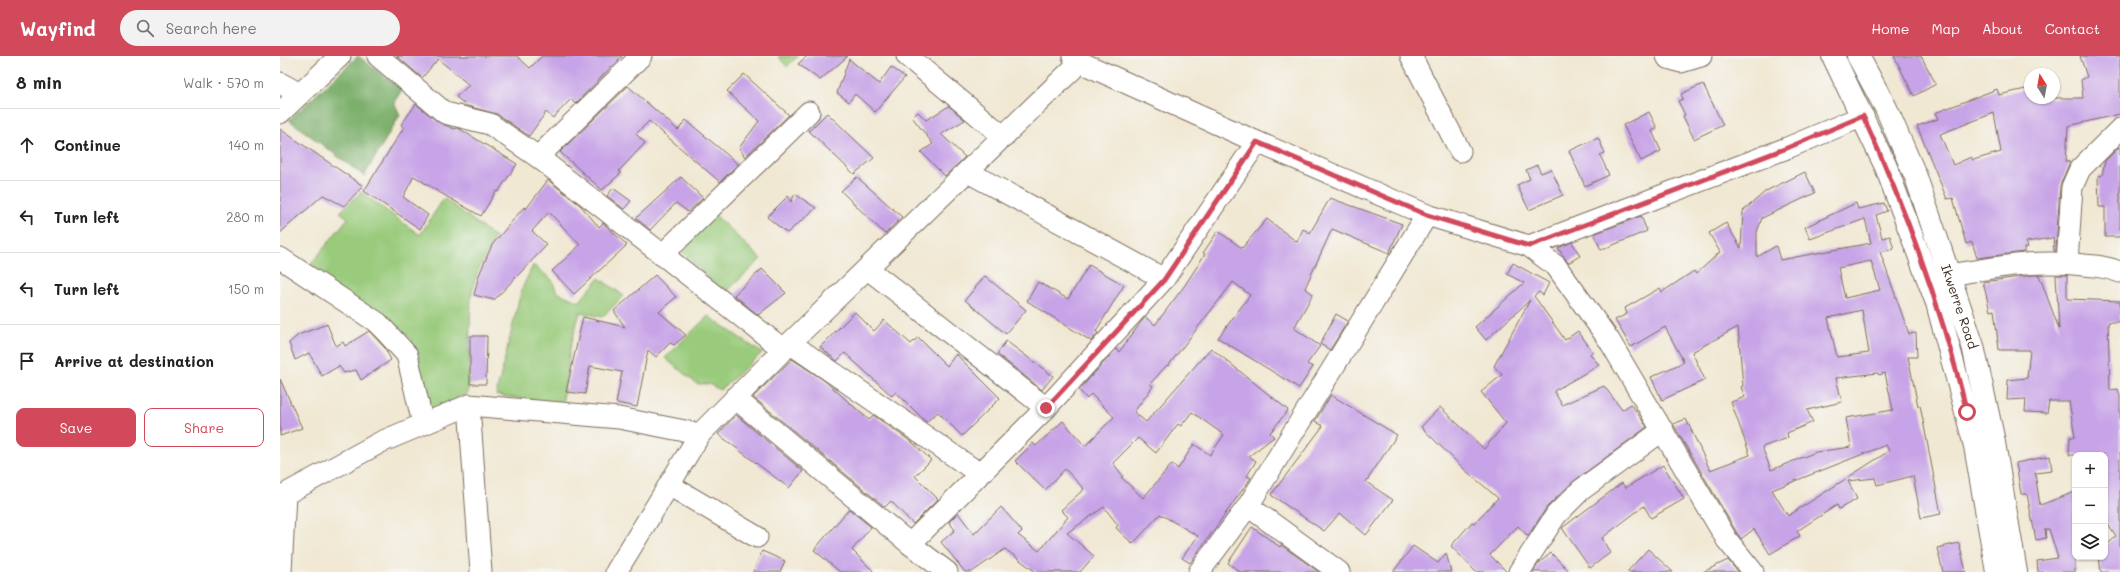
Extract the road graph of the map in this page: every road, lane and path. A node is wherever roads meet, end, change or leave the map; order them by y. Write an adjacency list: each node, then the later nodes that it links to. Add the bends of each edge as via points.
1 (340, 56): 12 (street)
2 (378, 56): 20 (street, via 445,113 490,124)
3 (641, 56): 20 (street)
4 (907, 56): 17 (street)
5 (1411, 56): 19 (street)
6 (1667, 56): 7 (street, via 1681,62)
7 (1701, 56)
8 (1833, 56): 15 (main road)
9 (1858, 56): 29 (main road, Ikwerre Road, via 1886,108 1916,177)
10 (1077, 59): 17 (street); 18 (street)
11 (280, 83): 12 (street)
12 (300, 94): 14 (street)
13 (809, 112): 24 (street)
14 (280, 113)
15 (1863, 116): 23 (street, via 1787,148); 52 (main road, via 1886,167 1937,303 1975,446)
16 (2120, 129): 26 (street, via 2080,168 2072,187)
17 (1004, 137): 21 (street)
18 (1257, 142): 22 (street); 30 (street)
19 (1460, 151)
20 (538, 157): 24 (street)
21 (968, 172): 27 (street); 30 (street)
22 (1427, 215): 23 (street); 41 (street)
23 (1529, 246): 36 (street, via 1556,266 1609,340)
24 (662, 255): 31 (street)
25 (280, 258): 35 (street, via 378,323 407,355)
26 (2067, 263): 28 (street, via 2110,268); 29 (street, via 2016,264)
27 (868, 269): 31 (street); 34 (street)
28 (2120, 272)
29 (1950, 275): 53 (main road, Ikwerre Road, via 1973,346 1993,437)
30 (1164, 280): 34 (street)
31 (787, 347): 32 (street); 38 (street)
32 (735, 398): 37 (street); 43 (street)
33 (469, 405): 35 (street); 37 (street, via 619,418); 47 (street)
34 (1046, 408): 38 (street)
35 (423, 424): 40 (street, via 381,442)
36 (1663, 430): 50 (street, via 1576,495 1556,515); 51 (street, via 1727,540)
37 (700, 434): 39 (street)
38 (980, 474): 43 (street)
39 (669, 485): 42 (street); 44 (street)
40 (283, 495): 46 (street)
41 (1248, 506): 45 (street); 49 (street)
42 (757, 537)
43 (910, 544): 48 (street)
44 (621, 571)
45 (1202, 571)
46 (281, 572)
47 (481, 572)
48 (947, 572)
49 (1339, 572)
50 (1519, 572)
51 (1753, 572)
52 (1997, 572)
53 (2016, 572)

